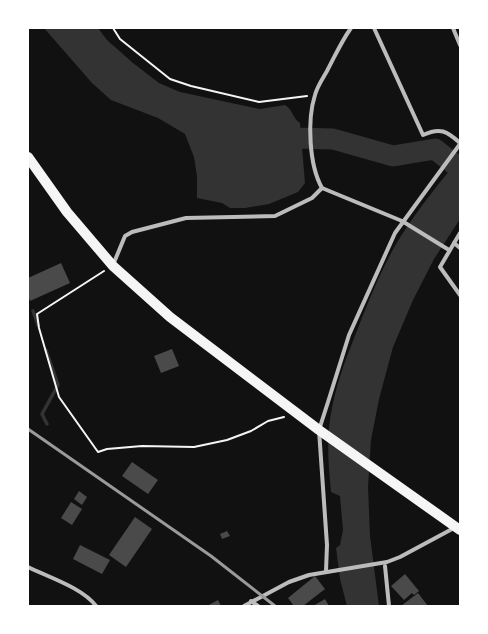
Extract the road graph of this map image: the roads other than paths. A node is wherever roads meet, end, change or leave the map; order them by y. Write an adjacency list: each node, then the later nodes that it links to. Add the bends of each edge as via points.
1 (350, 28): 7 (street, via 315,95 311,119 312,160 316,178)
2 (374, 28): 5 (street, via 423,135 441,130)
3 (452, 28): 4 (street)
4 (460, 45)
5 (460, 144): 8 (street)
6 (28, 157): 13 (main road, via 67,212)
7 (322, 188): 8 (street); 13 (street, via 312,198 275,216 186,218 132,232 125,236)
8 (402, 222): 12 (street); 15 (street, via 349,335)
9 (460, 233): 10 (street)
10 (454, 243): 11 (street); 12 (street)
11 (460, 248)
12 (450, 250): 14 (street, via 440,267)
13 (113, 266): 15 (main road, via 170,317)
14 (460, 294)
15 (323, 432): 16 (main road); 19 (street)
16 (459, 527): 19 (street, via 380,563)
17 (385, 566): 24 (street)
18 (28, 567): 21 (street, via 77,590 92,600)
19 (328, 571): 20 (street, via 289,582)
20 (251, 601): 22 (street); 23 (street)
21 (96, 606)
22 (244, 606)
23 (258, 606)
24 (389, 606)

